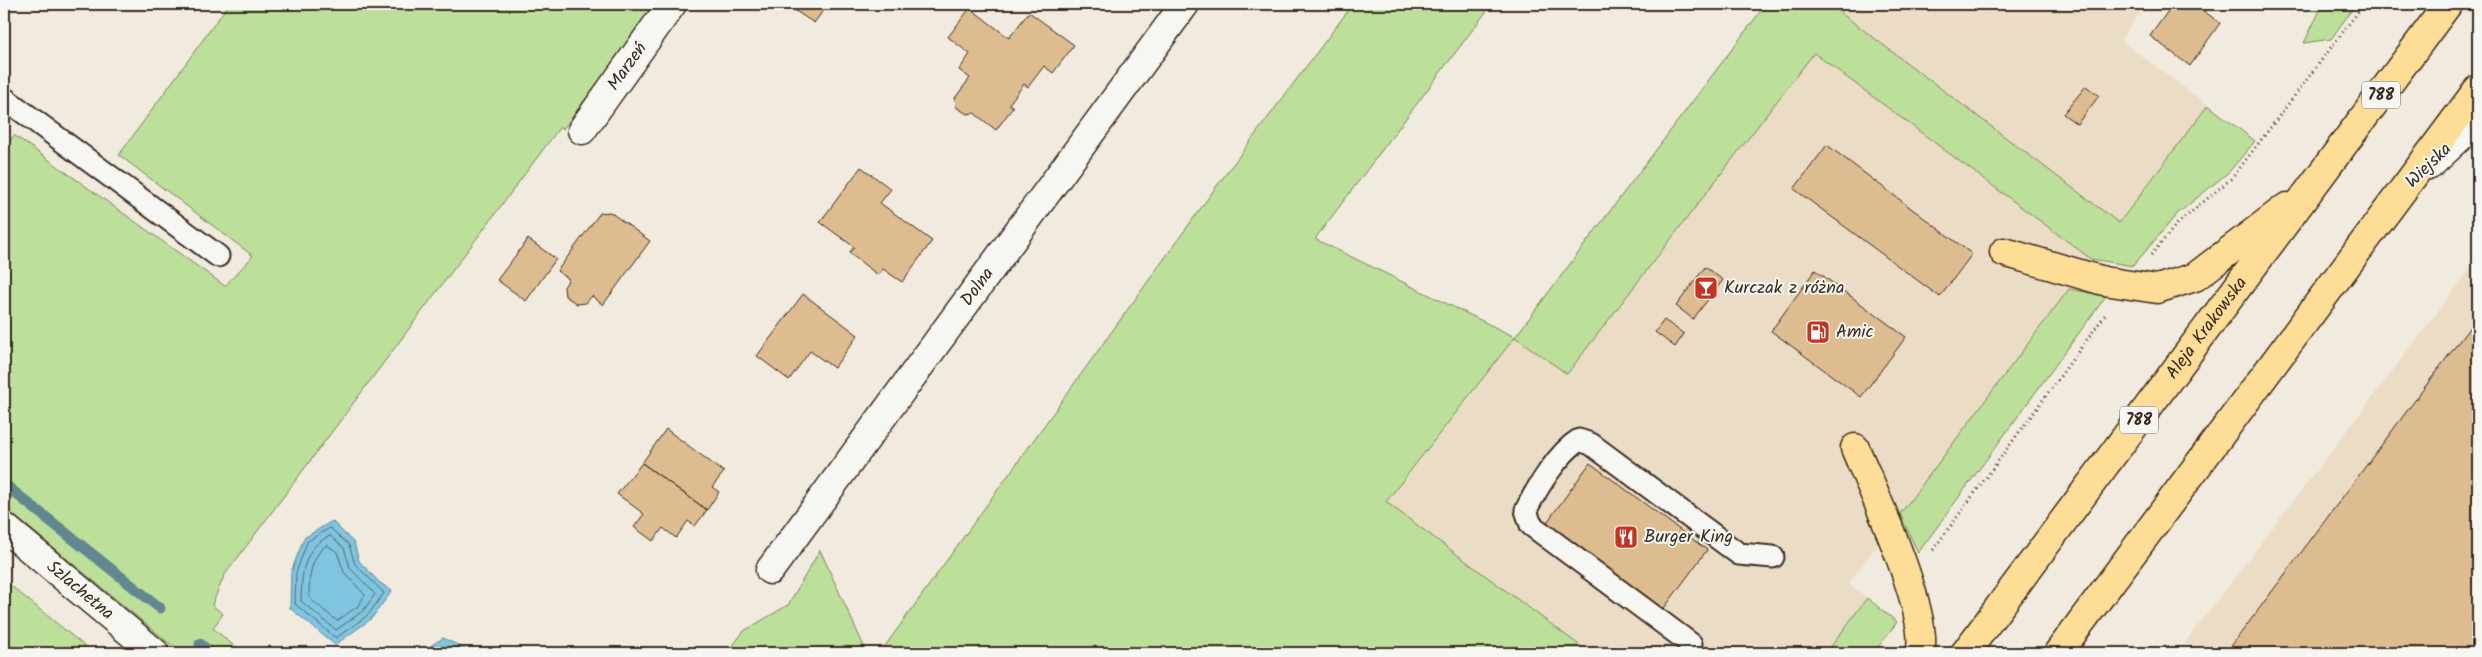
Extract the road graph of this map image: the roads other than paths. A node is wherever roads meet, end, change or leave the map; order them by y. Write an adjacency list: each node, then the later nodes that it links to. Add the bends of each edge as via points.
1 (672, 4): 7 (street, Marzeń)
2 (1185, 4): 15 (street, Dolna)
3 (2448, 4): 8 (main road, Aleja Krakowska / 788)
4 (2478, 89): 9 (main road)
5 (4, 98): 11 (lane)
6 (2478, 120): 9 (street, Wiejska)
7 (582, 130)
8 (2314, 186): 10 (main road, via 2196,277 2157,289 2104,281); 19 (main road, Aleja Krakowska / 788)
9 (2402, 192): 20 (main road)
10 (2004, 252)
11 (218, 256)
12 (1855, 448): 18 (main road, via 1909,582 1922,632)
13 (4, 527): 17 (street, Szlachetna)
14 (1774, 557): 16 (lane, via 1739,554 1591,444 1579,440 1568,447 1526,510 1531,525)
15 (770, 570)
16 (1691, 644)
17 (155, 653)
18 (1920, 653)
19 (1965, 653)
20 (2058, 653)

